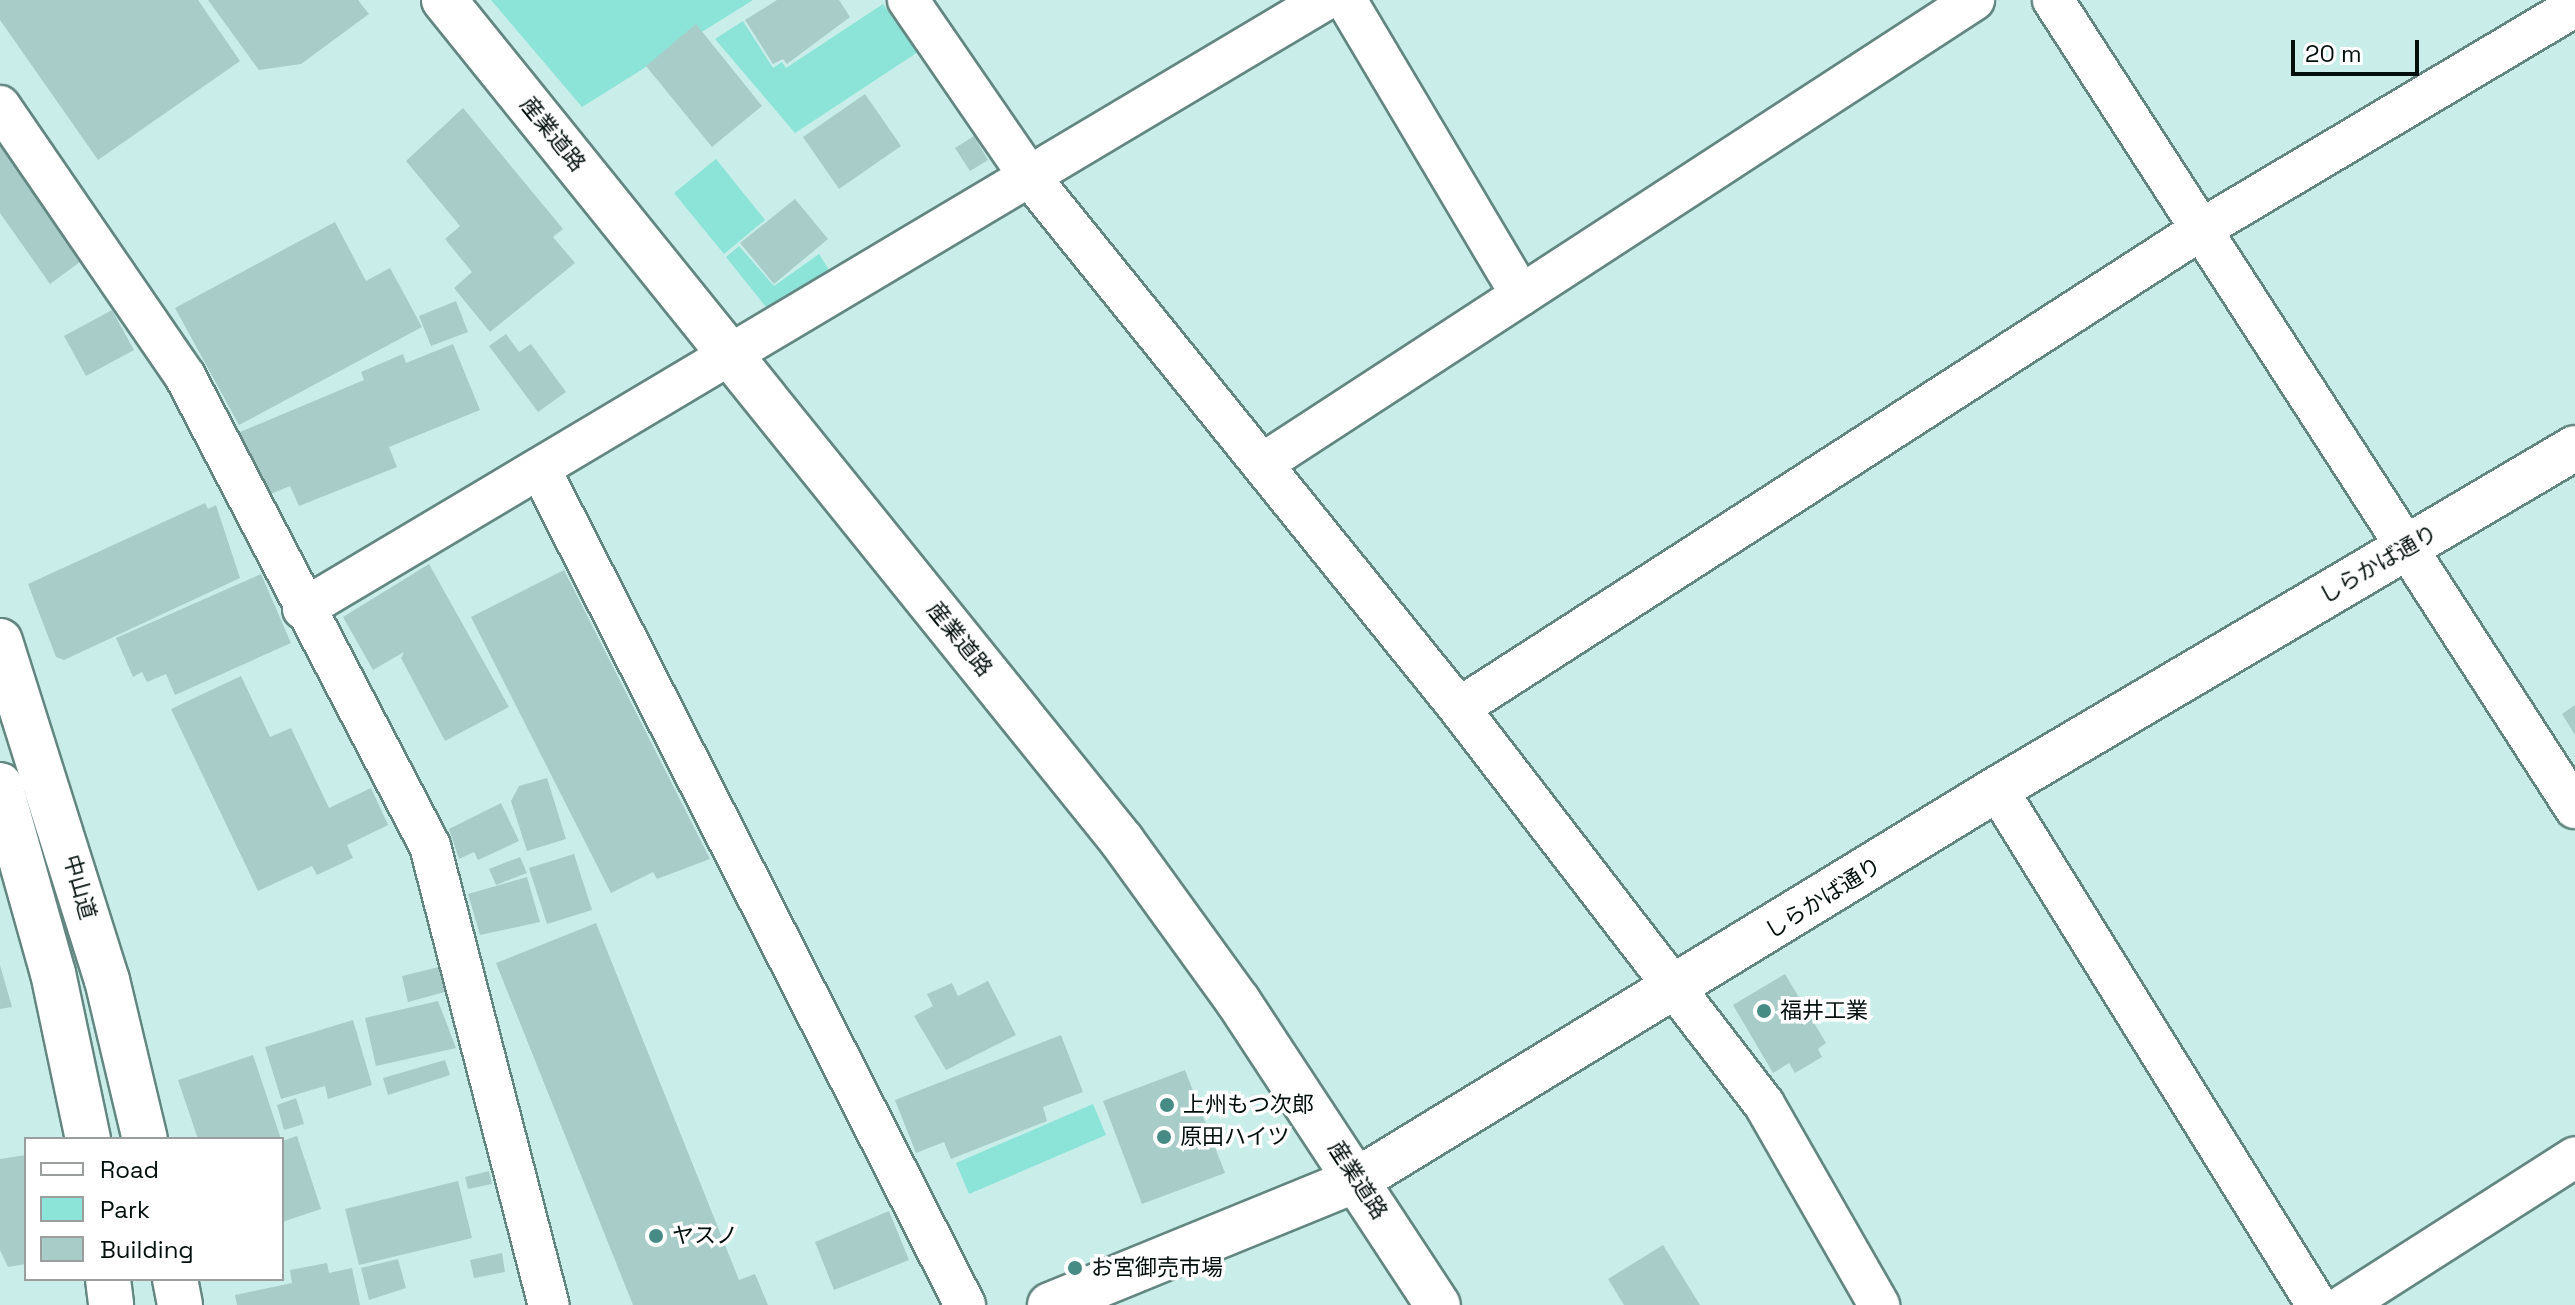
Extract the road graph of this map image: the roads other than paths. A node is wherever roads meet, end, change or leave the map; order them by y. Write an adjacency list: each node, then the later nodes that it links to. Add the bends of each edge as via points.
1 (444, 0): 12 (main road, 産業道路)
2 (908, 0): 9 (street)
3 (1325, 0): 9 (street)
4 (1346, 0): 11 (street)
5 (1974, 0): 11 (street)
6 (2053, 0): 10 (street)
7 (2575, 6): 10 (street)
8 (0, 106): 17 (street, via 185,376)
9 (1029, 176): 12 (street); 14 (street)
10 (2205, 227): 16 (street); 19 (street)
11 (1521, 295): 14 (street)
12 (732, 354): 15 (street); 27 (main road, 産業道路, via 1122,841)
13 (2575, 448): 16 (main road, しらかば通り)
14 (1262, 464): 19 (street)
15 (540, 469): 17 (street); 33 (street)
16 (2405, 548): 21 (main road, しらかば通り); 22 (street)
17 (303, 609): 32 (street, via 430,846)
18 (0, 641): 25 (main road, 中山道, via 107,980)
19 (1459, 708): 23 (street)
20 (0, 785): 24 (main road, via 53,973)
21 (1997, 789): 23 (main road, しらかば通り); 37 (street)
22 (2575, 808)
23 (1673, 991): 27 (main road, しらかば通り); 36 (street, via 1764,1104)
24 (88, 1137)
25 (145, 1137)
26 (2575, 1157): 38 (street)
27 (1359, 1179): 34 (main road, しらかば通り); 35 (main road, 産業道路)
28 (108, 1281): 30 (main road)
29 (175, 1281): 31 (main road)
30 (111, 1305)
31 (180, 1305)
32 (549, 1305)
33 (965, 1305)
34 (1050, 1305)
35 (1438, 1305)
36 (1879, 1305)
37 (2317, 1305)
38 (2344, 1305)

